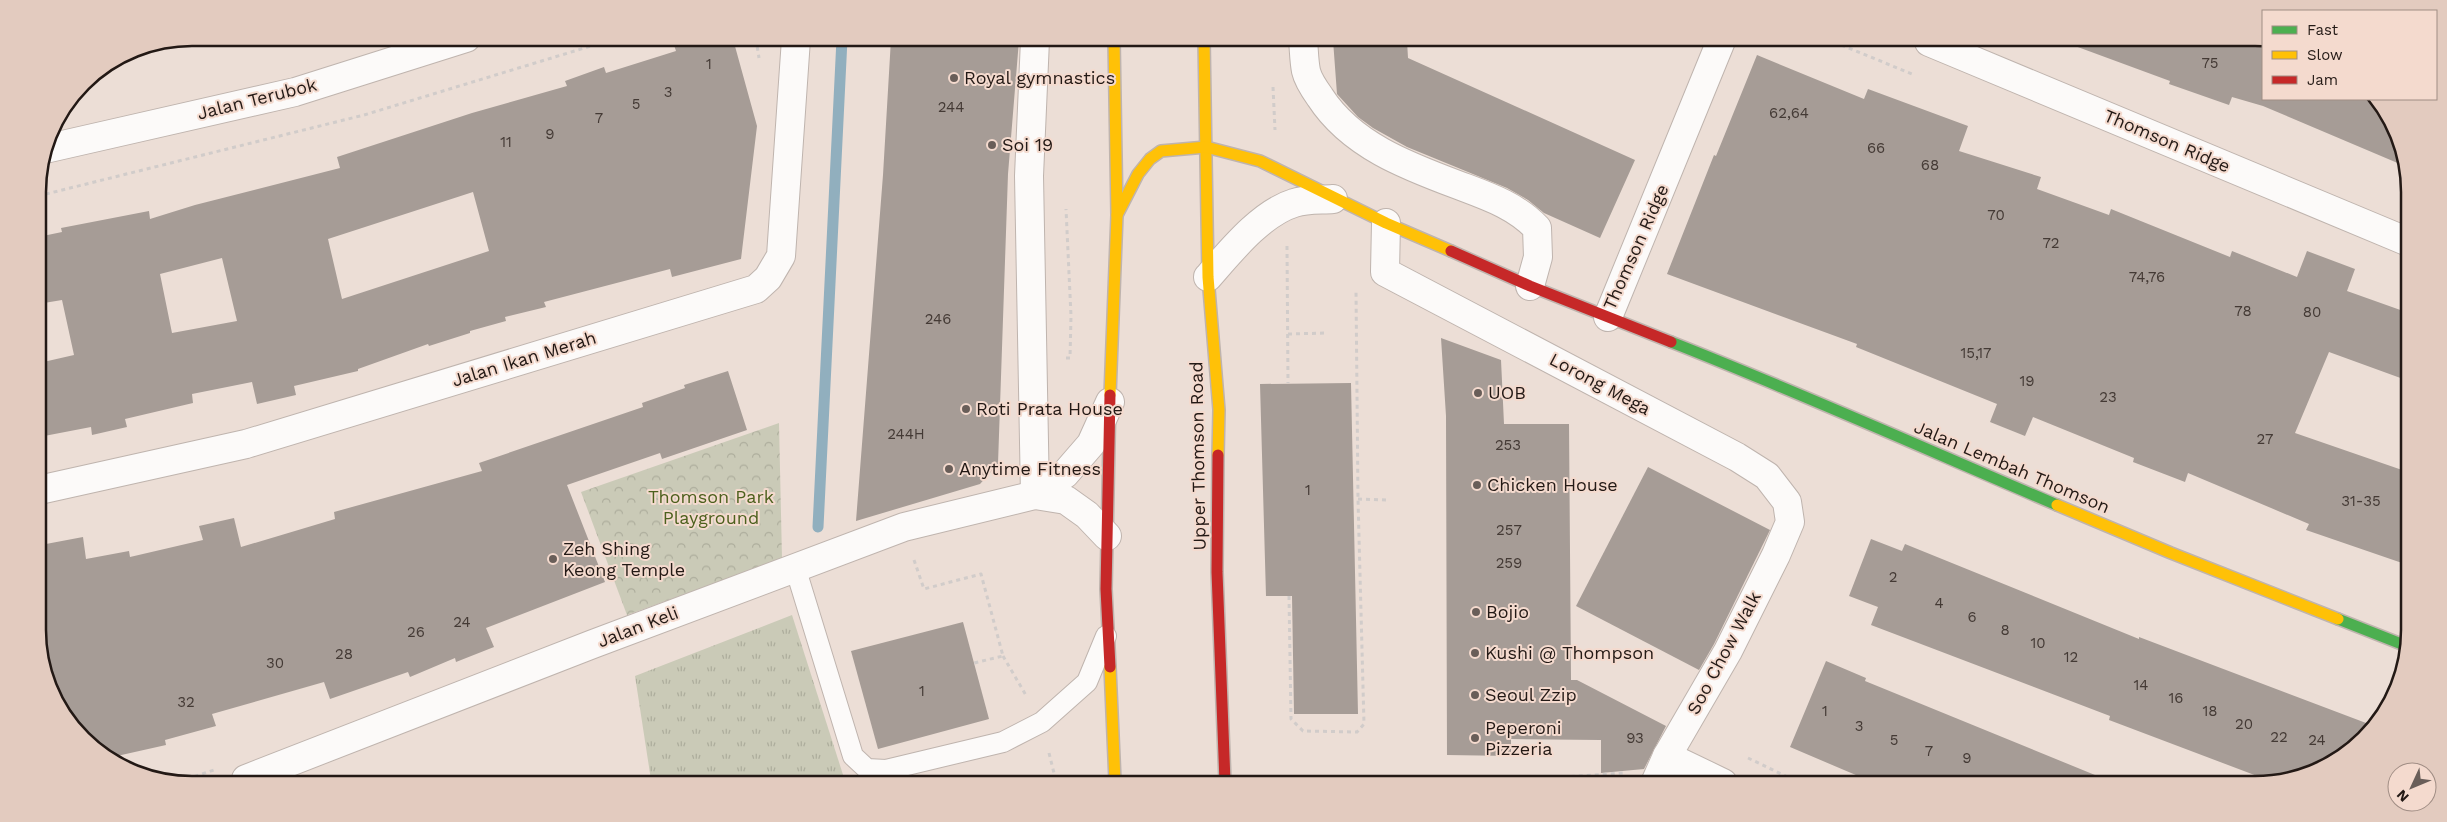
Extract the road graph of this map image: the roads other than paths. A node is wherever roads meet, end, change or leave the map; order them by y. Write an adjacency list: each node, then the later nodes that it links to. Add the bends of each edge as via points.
1 (441, 46): 9 (street, Jalan Terubok, via 296,92)
2 (795, 46): 19 (street, Jalan Ikan Merah, via 780,256 768,278 756,289 246,444)
3 (1035, 46): 20 (street, via 1030,176)
4 (1114, 46): 12 (main road)
5 (1204, 46): 10 (main road, Upper Thomson Road)
6 (1304, 46): 16 (street, via 1306,72 1327,109 1360,140 1410,167 1495,199 1524,215 1537,228 1538,257)
7 (1719, 46): 17 (street, Thomson Ridge)
8 (1938, 46): 14 (street, Thomson Ridge)
9 (53, 147)
10 (1206, 147): 11 (main road, Thomson Ridge, via 1260,161); 12 (main road, Thomson Ridge, via 1161,151 1150,159 1138,174); 15 (main road, Upper Thomson Road)
11 (1333, 198): 13 (main road, Thomson Ridge); 15 (street, via 1294,203 1266,218)
12 (1118, 215): 18 (main road)
13 (1386, 224): 16 (main road, Thomson Ridge); 21 (street, Lorong Mega, via 1385,272 1737,457 1767,476 1786,502)
14 (2401, 239)
15 (1208, 277): 30 (main road, Upper Thomson Road, via 1219,410 1217,572)
16 (1530, 286): 17 (main road, Thomson Ridge)
17 (1608, 317): 25 (main road, Jalan Lembah Thomson, via 1771,381 2171,553)
18 (1110, 402): 20 (street, via 1091,444 1065,474); 22 (main road)
19 (46, 489)
20 (1035, 495): 22 (street, via 1066,500); 23 (street, Jalan Keli, via 904,527)
21 (1790, 522): 26 (street, Soo Chow Walk, via 1728,652)
22 (1107, 536): 24 (main road)
23 (795, 567): 24 (lane, via 853,756 867,769 886,770 1003,742 1042,722 1087,682); 28 (street, Jalan Keli)
24 (1108, 630): 29 (main road)
25 (2400, 644)
26 (1661, 769): 27 (street)
27 (1689, 775)
28 (254, 776)
29 (1112, 776)
30 (1225, 776)

